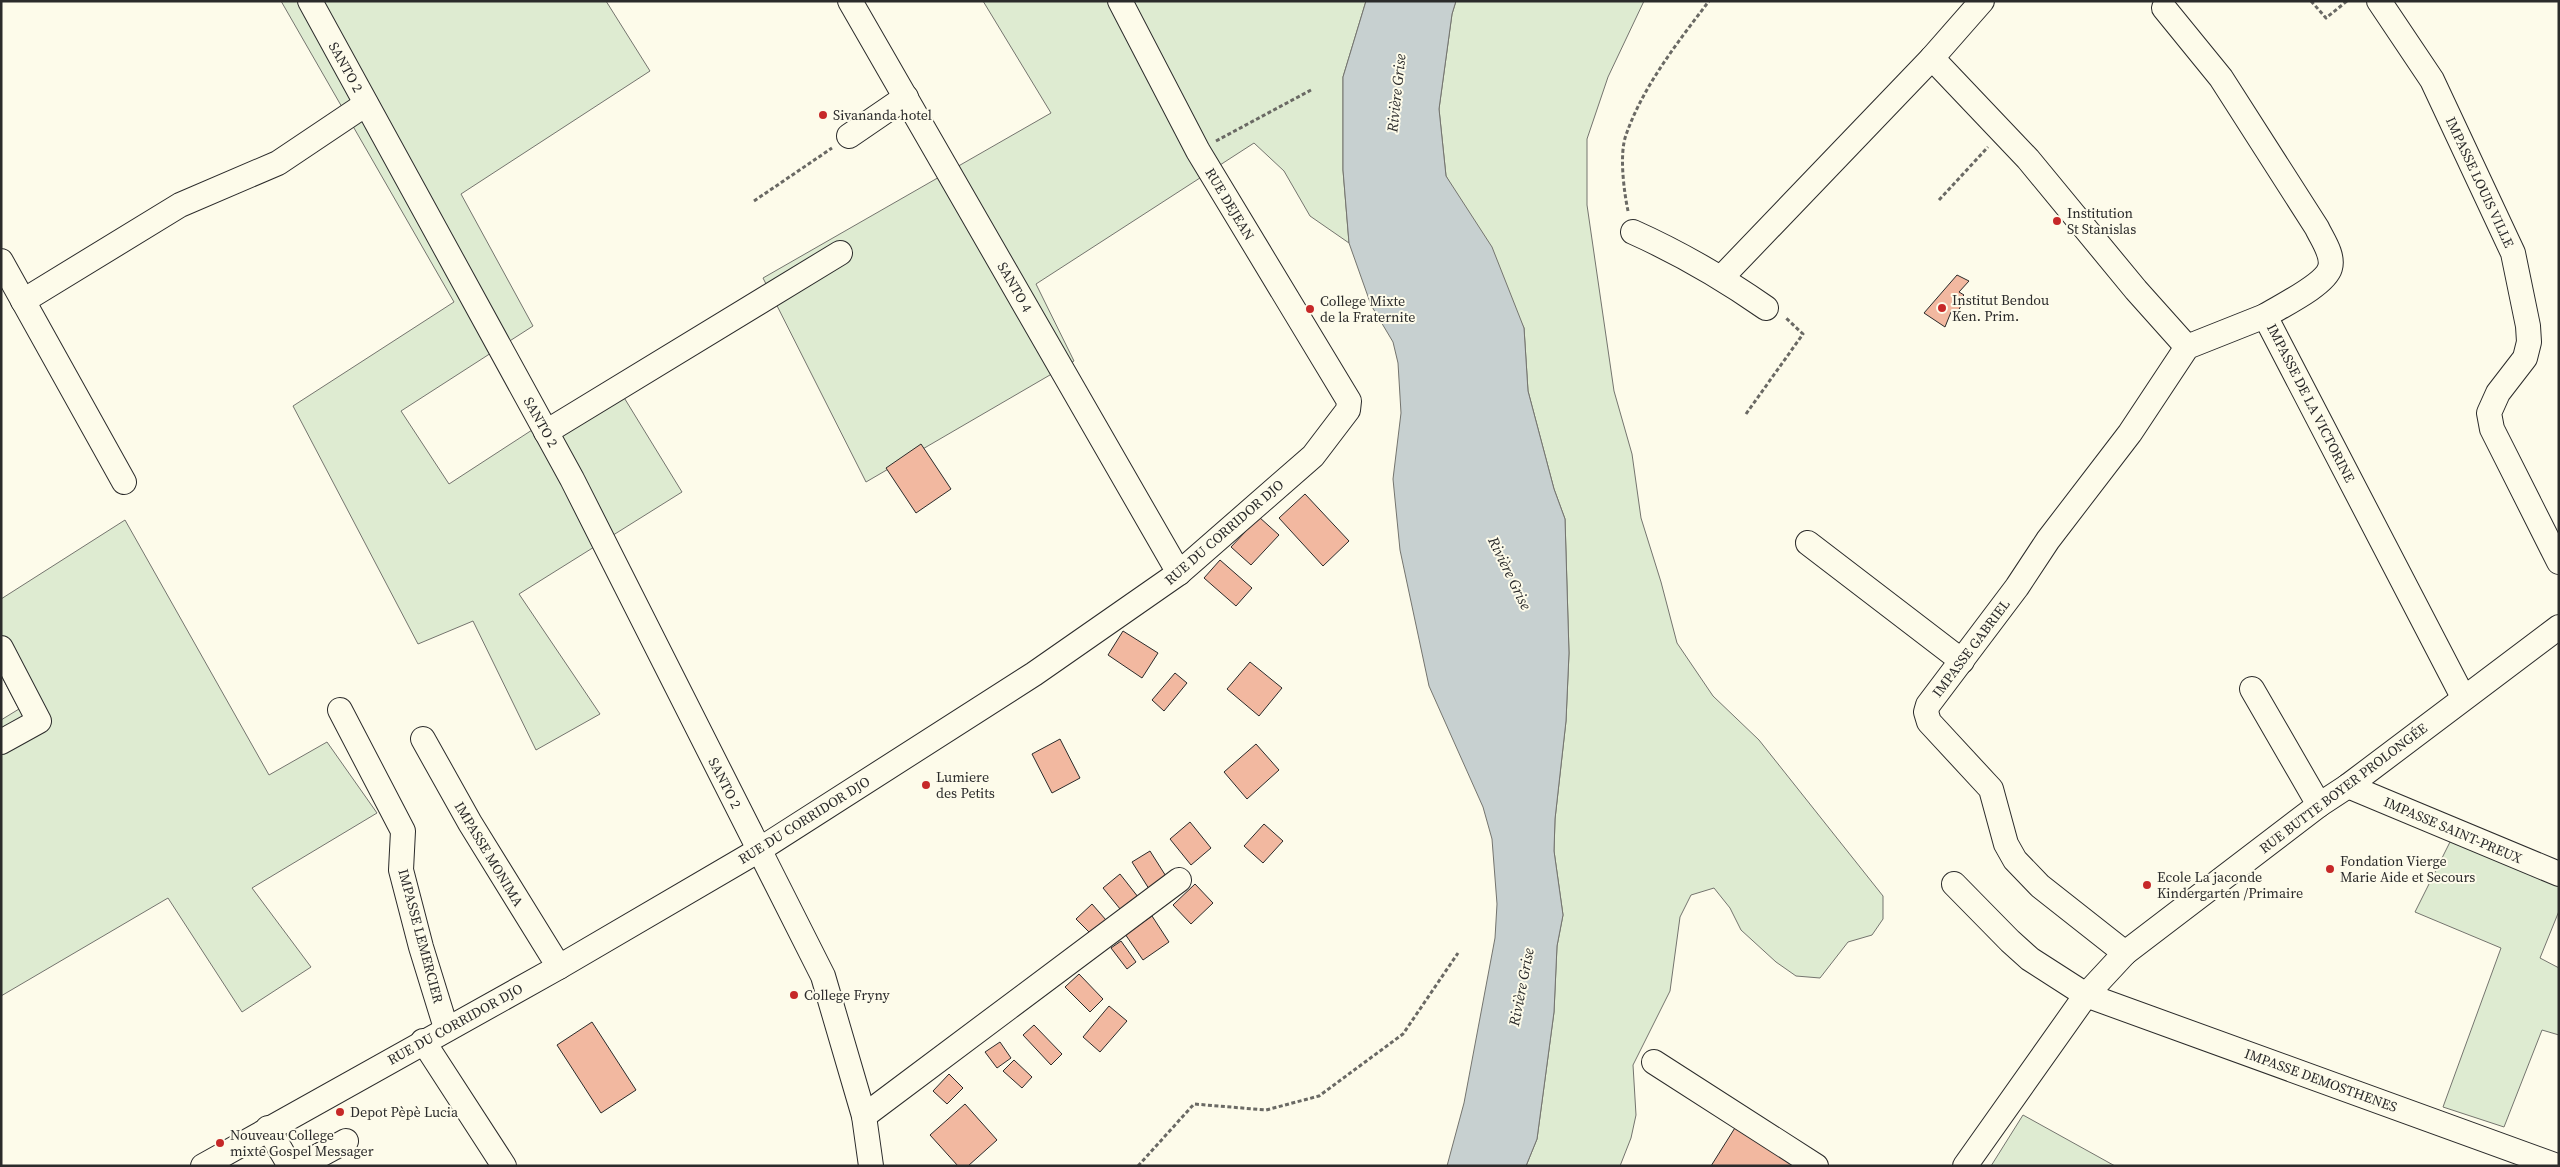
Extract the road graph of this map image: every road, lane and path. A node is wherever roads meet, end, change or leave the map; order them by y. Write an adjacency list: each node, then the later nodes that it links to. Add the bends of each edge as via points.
1 (310, 1): 13 (street, SANTO 2)
2 (850, 1): 12 (street, SANTO 4)
3 (1120, 1): 16 (street, RUE DEJEAN)
4 (1709, 1): 19 (path, via 1649,88 1625,137 1623,187)
5 (1982, 1): 10 (street)
6 (2311, 1): 7 (path, via 2326,18)
7 (2347, 1)
8 (2379, 1): 32 (street, IMPASSE LOUIS VILLE, via 2432,80 2513,253 2529,342 2525,358 2498,393 2489,413 2492,429)
9 (2164, 8): 25 (street, via 2222,78 2317,228 2329,253 2330,267 2322,280)
10 (1932, 58): 14 (street); 22 (street)
11 (1311, 90): 16 (path)
12 (906, 97): 15 (street); 33 (street, SANTO 4)
13 (366, 104): 23 (street, via 278,162 180,205); 29 (street, SANTO 2)
14 (2002, 132): 17 (path); 26 (street)
15 (849, 136): 18 (path)
16 (1198, 151): 27 (street, RUE DEJEAN)
17 (1938, 200)
18 (754, 201)
19 (1633, 232): 22 (street)
20 (840, 253): 29 (street)
21 (1, 260): 23 (street)
22 (1722, 277): 24 (street)
23 (23, 301): 30 (street)
24 (1766, 308): 28 (path, via 1778,311 1803,334)
25 (2266, 316): 26 (street, IMPASSE DE LA VICTORINE); 38 (street, IMPASSE DE LA VICTORINE)
26 (2187, 347): 36 (street, IMPASSE GABRIEL, via 2130,433 2048,540)
27 (1349, 401): 33 (street, RUE DU CORRIDOR DJO, via 1348,410 1312,456)
28 (1746, 414)
29 (546, 432): 44 (street, SANTO 2)
30 (124, 482)
31 (1808, 543): 36 (street)
32 (2559, 562)
33 (1179, 573): 44 (street, RUE DU CORRIDOR DJO, via 1034,674)
34 (2559, 627): 38 (street, RUE BUTTE BOYER PROLONGÉE)
35 (1, 648): 41 (street, via 39,721)
36 (1962, 661): 49 (street, IMPASSE GABRIEL, via 1928,705 1929,722 1991,789 2006,844 2015,860 2040,886)
37 (2252, 690): 43 (street)
38 (2463, 698): 42 (street, RUE BUTTE BOYER PROLONGÉE)
39 (340, 710): 52 (street, IMPASSE LEMERCIER, via 404,831 401,870)
40 (423, 738): 50 (street, IMPASSE MONIMA, via 470,823)
41 (1, 742)
42 (2348, 786): 43 (street, RUE BUTTE BOYER PROLONGÉE); 45 (street, IMPASSE SAINT-PREUX)
43 (2319, 805): 49 (street, RUE BUTTE BOYER PROLONGÉE)
44 (759, 850): 50 (street, RUE DU CORRIDOR DJO); 55 (street, SANTO 2, via 823,976)
45 (2559, 874)
46 (1179, 880): 55 (street)
47 (1954, 884): 51 (street, IMPASSE DEMOSTHENES, via 2030,959)
48 (1458, 953): 63 (path, via 1403,1034 1319,1096 1266,1110 1194,1104)
49 (2125, 953): 51 (street, RUE BUTTE BOYER PROLONGÉE)
50 (558, 967): 52 (street, RUE DU CORRIDOR DJO)
51 (2086, 995): 65 (street, RUE BUTTE BOYER PROLONGÉE); 66 (street, IMPASSE DEMOSTHENES)
52 (446, 1028): 53 (street, RUE DU CORRIDOR DJO)
53 (423, 1042): 56 (street, RUE DU CORRIDOR DJO); 61 (street)
54 (1654, 1062): 64 (street)
55 (864, 1116): 62 (street, SANTO 2)
56 (268, 1128): 58 (street, RUE DU CORRIDOR DJO); 59 (street)
57 (346, 1141): 60 (street)
58 (203, 1166)
59 (290, 1166)
60 (300, 1166)
61 (504, 1166)
62 (871, 1166)
63 (1138, 1166)
64 (1816, 1166)
65 (1965, 1166)
66 (2556, 1166)

